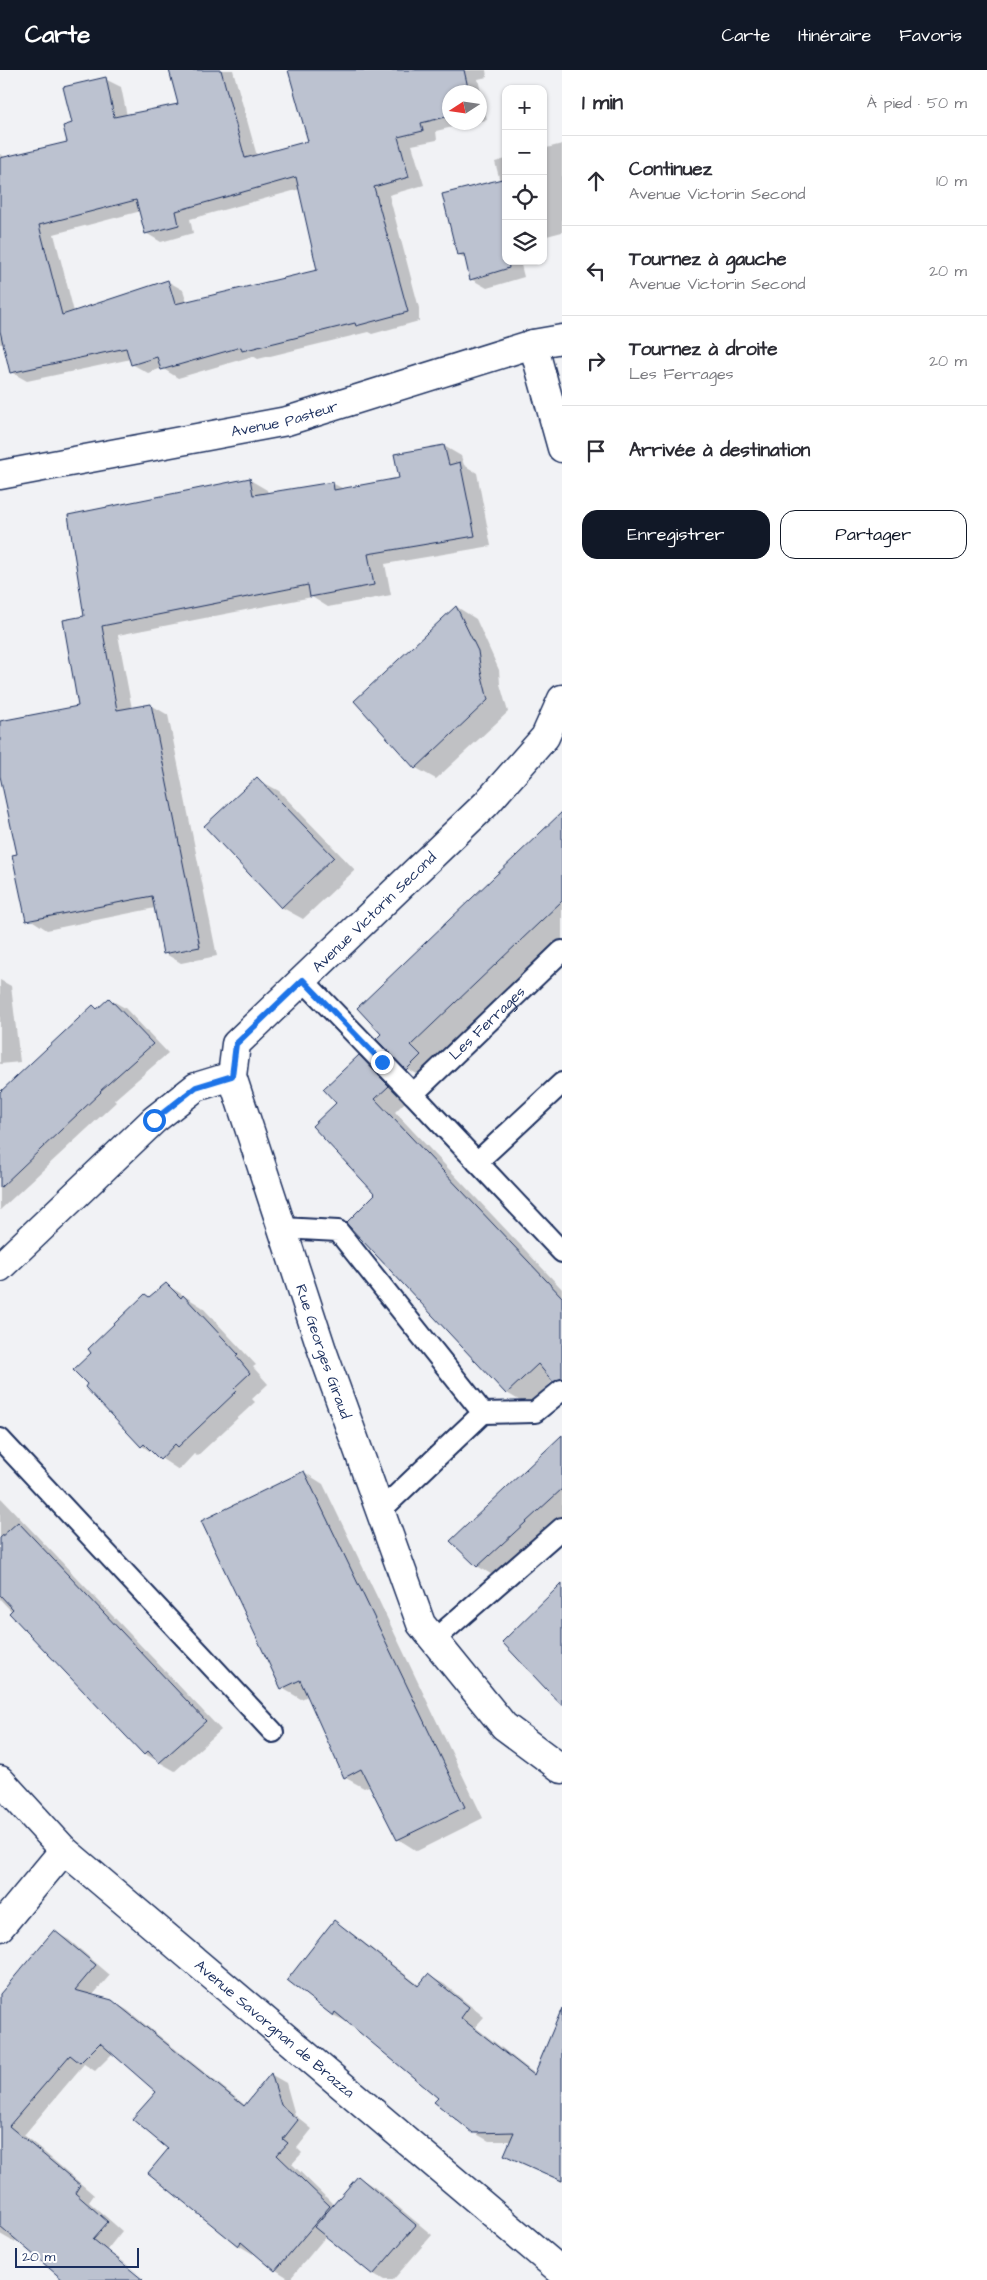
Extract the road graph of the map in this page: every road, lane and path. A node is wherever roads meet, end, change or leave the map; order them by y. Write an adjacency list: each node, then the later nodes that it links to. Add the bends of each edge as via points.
1 (562, 339): 2 (street, Avenue Pasteur)
2 (533, 344): 3 (street); 4 (street, Avenue Pasteur, via 287,421)
3 (562, 448)
4 (0, 475)
5 (562, 699): 7 (street, Avenue Victorin Second, via 545,737 486,804)
6 (562, 951): 10 (lane, Les Ferrages)
7 (303, 980): 8 (street, Avenue Victorin Second, via 236,1044); 10 (lane)
8 (232, 1076): 12 (street, Rue Georges Giraud); 14 (street, via 196,1087 154,1120)
9 (562, 1083): 11 (lane)
10 (413, 1094): 11 (lane)
11 (477, 1162): 13 (lane)
12 (282, 1228): 16 (lane, via 338,1231); 18 (street, Rue Georges Giraud)
13 (562, 1252)
14 (0, 1267)
15 (562, 1390): 16 (lane, via 535,1412)
16 (483, 1413): 18 (lane)
17 (0, 1439): 21 (lane)
18 (380, 1511): 20 (street, Rue Georges Giraud)
19 (562, 1528): 20 (lane)
20 (428, 1632): 22 (street, Rue Georges Giraud, via 504,1726)
21 (272, 1732)
22 (562, 1769)
23 (0, 1780): 24 (street, Avenue Savorgnan de Brazza)
24 (64, 1850): 25 (street); 26 (street, Avenue Savorgnan de Brazza)
25 (0, 1927)
26 (562, 2272)

